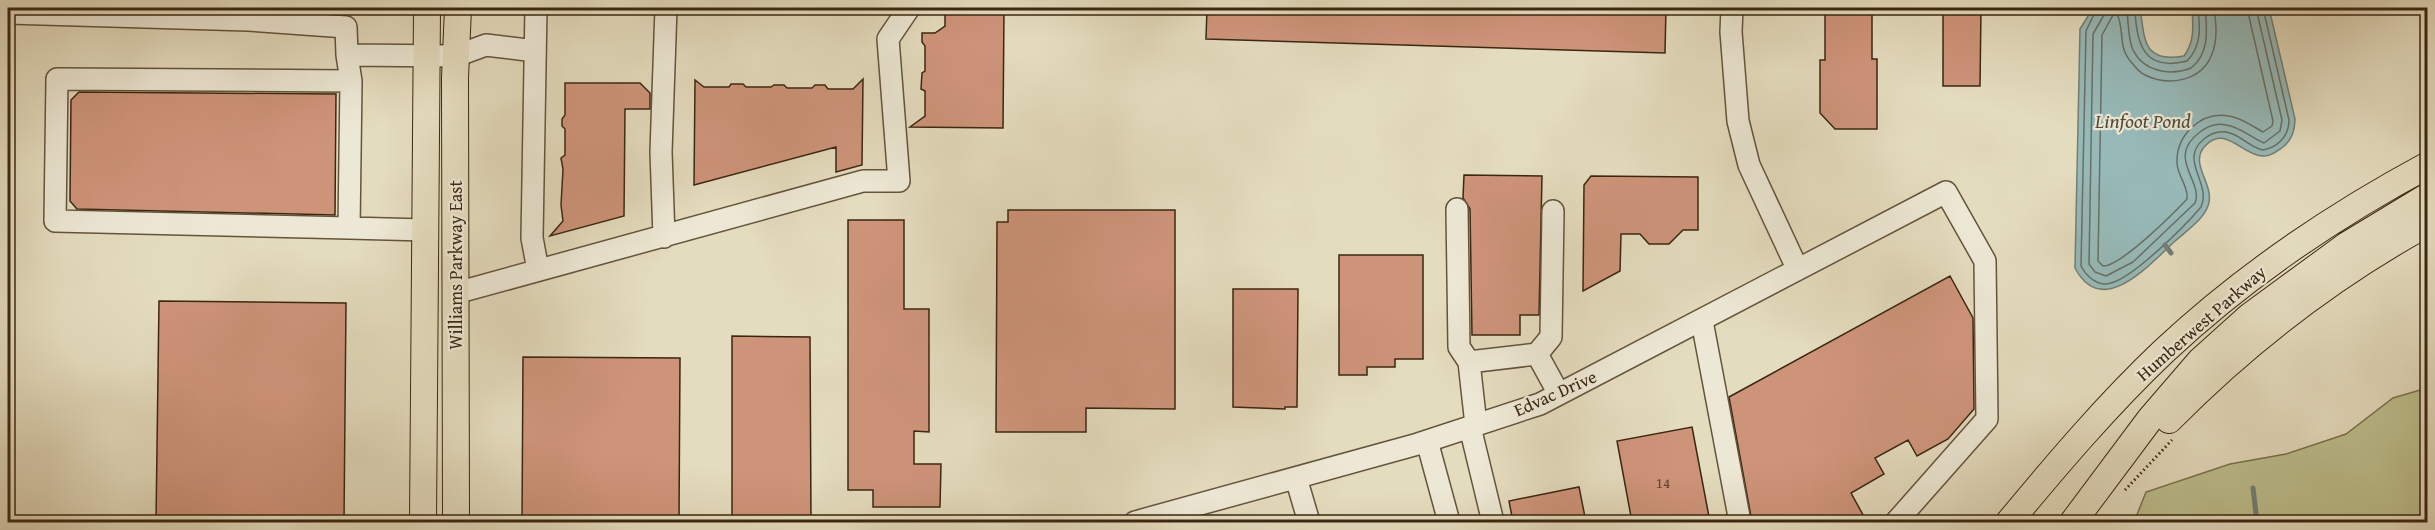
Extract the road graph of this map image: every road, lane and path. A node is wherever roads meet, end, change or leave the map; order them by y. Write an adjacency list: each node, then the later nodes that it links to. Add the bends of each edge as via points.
1 (427, 8): 11 (main road, Williams Parkway East)
2 (458, 8): 12 (main road, Williams Parkway East)
3 (536, 8): 9 (street)
4 (666, 8): 21 (street, via 661,152)
5 (909, 8): 21 (street, via 888,39 899,181 863,181)
6 (1732, 8): 22 (street, via 1738,121 1749,165)
7 (8, 13): 8 (street, via 237,20)
8 (347, 17): 10 (street)
9 (536, 51): 12 (street, via 486,45); 23 (street, via 532,238)
10 (347, 55): 11 (street); 13 (street)
11 (426, 56): 12 (street); 20 (main road, Williams Parkway East)
12 (456, 56): 24 (main road, Williams Parkway East)
13 (351, 81): 19 (street); 19 (street, via 57,79 55,221)
14 (2427, 165): 41 (main road, Humberwest Parkway, via 2304,240 2207,314 2128,387)
15 (2427, 196): 42 (main road, via 2347,245 2250,316 2200,361 2150,418)
16 (1457, 209): 27 (street, via 1459,347)
17 (1553, 211): 26 (street, via 1551,337)
18 (2427, 224): 42 (main road, via 2310,299 2240,354 2153,436)
19 (349, 228): 20 (street)
20 (424, 230): 33 (main road, Williams Parkway East)
21 (664, 237): 23 (street)
22 (1797, 268): 25 (street, Edvac Drive); 40 (street, Edvac Drive, via 1946,192 1985,261 1987,419)
23 (538, 270): 24 (street)
24 (456, 292): 34 (main road, Williams Parkway East)
25 (1702, 321): 28 (street, Edvac Drive); 39 (street)
26 (1537, 354): 27 (street); 28 (street)
27 (1469, 362): 29 (street)
28 (1559, 394): 29 (street, Edvac Drive)
29 (1473, 426): 30 (street, Edvac Drive); 38 (street)
30 (1427, 441): 31 (street, Edvac Drive); 37 (street)
31 (1296, 478): 32 (street, Edvac Drive); 36 (street)
32 (1168, 518): 35 (street, Edvac Drive)
33 (423, 522)
34 (456, 522)
35 (1135, 522)
36 (1309, 522)
37 (1449, 522)
38 (1493, 522)
39 (1740, 522)
40 (1896, 522)
41 (2009, 522)
42 (2074, 522)

